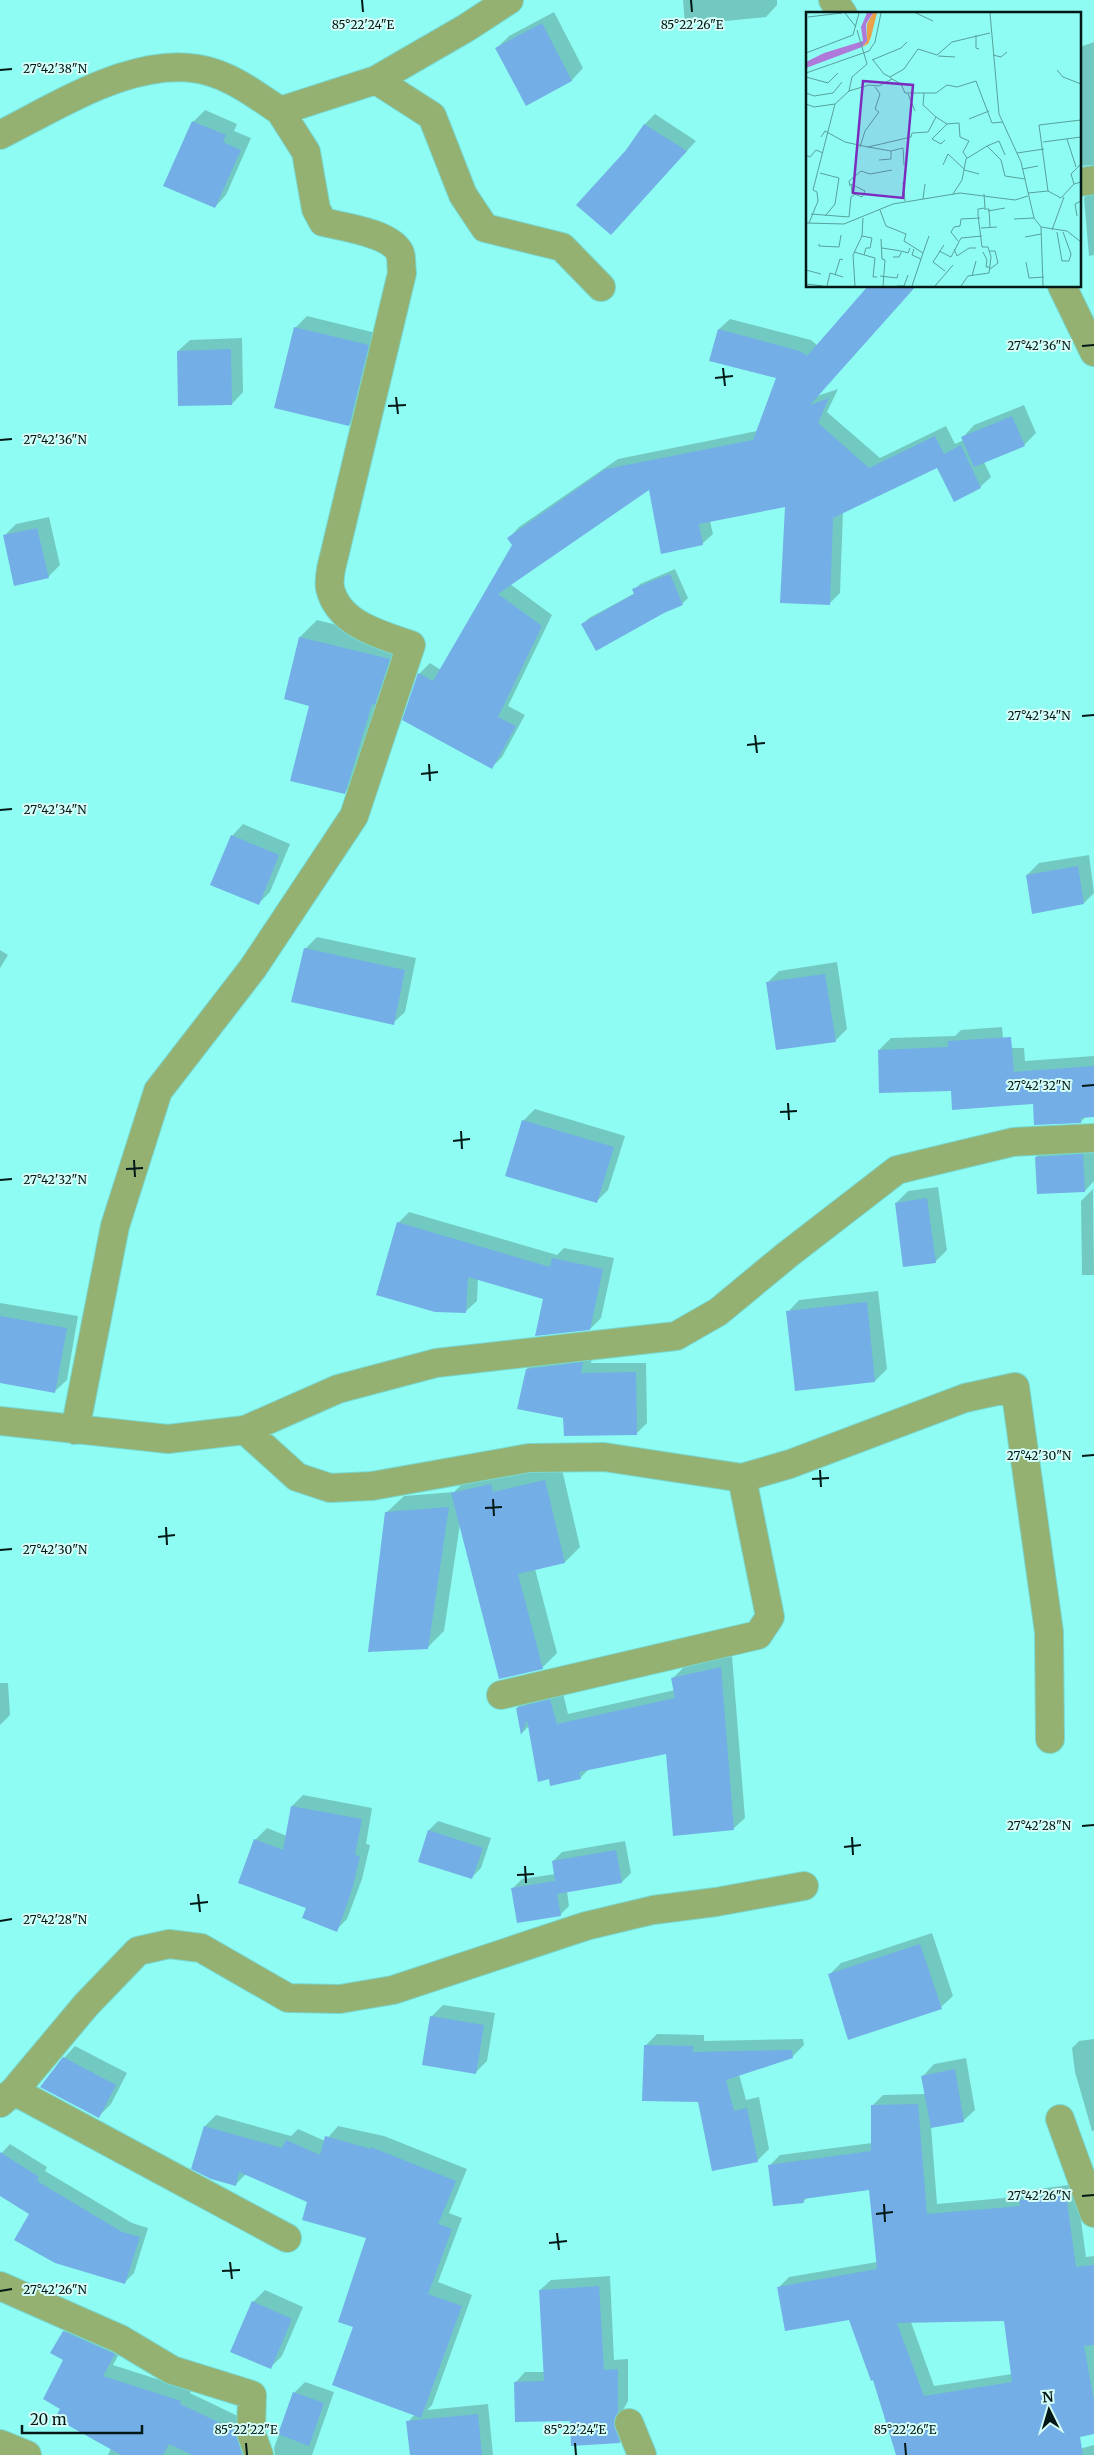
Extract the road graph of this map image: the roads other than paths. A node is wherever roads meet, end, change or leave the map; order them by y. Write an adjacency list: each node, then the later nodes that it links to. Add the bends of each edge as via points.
1 (509, 0): 4 (street)
2 (833, 0): 3 (street)
3 (842, 12)
4 (376, 80): 5 (street); 7 (street, via 432,116 463,195 485,228 562,247)
5 (280, 111): 6 (street, via 214,72 182,67 145,70 87,91); 12 (street, via 306,152 316,209 323,222 371,233 388,240 400,253 402,273 331,568 330,587 337,606 352,620 375,633 411,645 354,816 254,968 158,1090 115,1226)
6 (0, 134)
7 (601, 287)
8 (1063, 288): 9 (street)
9 (1094, 352)
10 (1094, 1138): 13 (street, via 1013,1142 897,1170 718,1312 676,1336 436,1363 338,1389)
11 (0, 1421): 12 (street)
12 (74, 1430): 13 (street, via 168,1439)
13 (245, 1430): 14 (street, via 297,1477 330,1488 372,1486 538,1458 604,1457)
14 (742, 1478): 15 (street, via 770,1617 758,1635); 16 (street, via 790,1464 965,1398 1015,1387 1049,1632)
15 (501, 1695)
16 (1050, 1739)
17 (804, 1886): 18 (street, via 653,1910 586,1926 393,1990 340,1998 288,1998 200,1948 169,1944 138,1951 86,2005)
18 (7, 2097): 21 (street)
19 (1060, 2119): 20 (street)
20 (1094, 2213)
21 (288, 2238)
22 (0, 2286): 26 (street, via 120,2340 172,2370 252,2395 251,2433)
23 (629, 2423): 27 (street)
24 (0, 2444): 25 (street)
25 (26, 2455)
26 (259, 2455)
27 (642, 2455)

